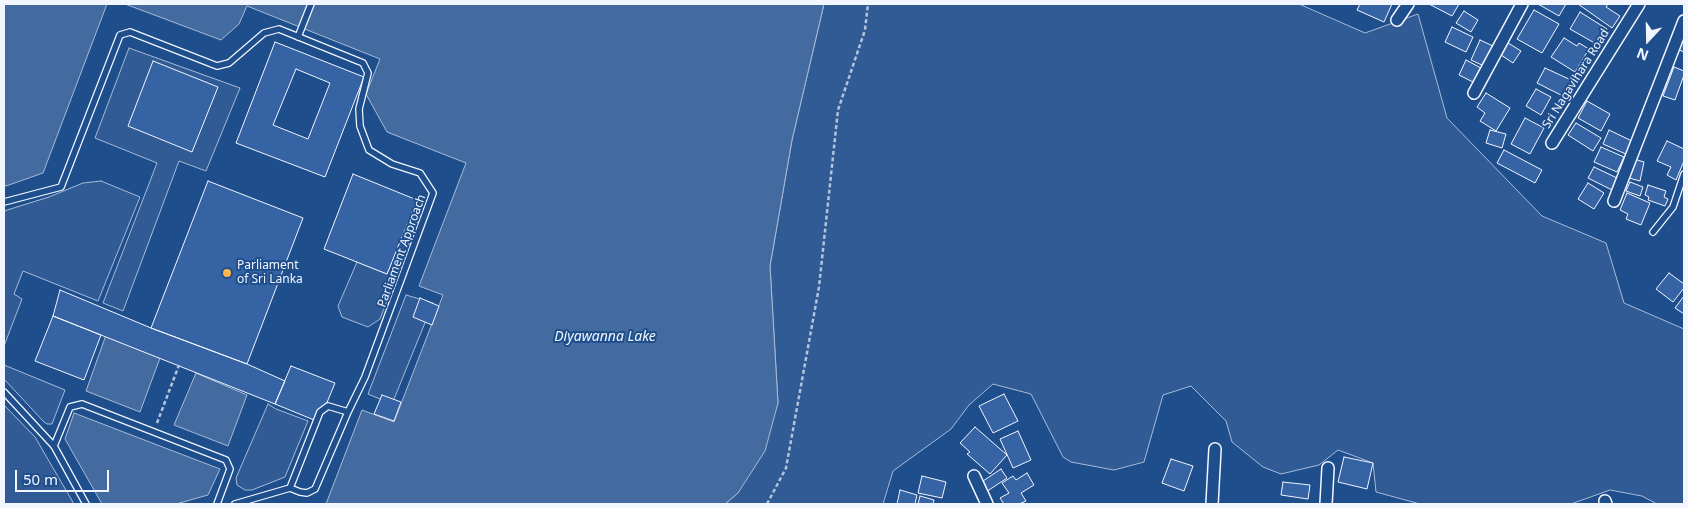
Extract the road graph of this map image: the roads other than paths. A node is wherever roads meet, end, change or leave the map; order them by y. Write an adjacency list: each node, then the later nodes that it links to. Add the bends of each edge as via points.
1 (311, 4): 7 (lane)
2 (1408, 4): 5 (street)
3 (1522, 4): 8 (street)
4 (1639, 4): 9 (street, Sri Nagavihara Road)
5 (1397, 20)
6 (1684, 21): 11 (street)
7 (298, 37): 12 (lane, Parliament Approach, via 279,30 264,32 230,62 217,66 130,32 120,35 61,187); 15 (lane, Parliament Approach, via 363,63 368,73 359,109 360,126 369,150 392,164 420,173 434,193 382,335)
8 (1474, 93)
9 (1552, 142)
10 (1684, 174): 13 (lane, via 1673,207)
11 (1614, 201)
12 (4, 202)
13 (1654, 232)
14 (4, 392): 16 (lane)
15 (348, 412): 20 (lane, Parliament Approach, via 315,488 308,493); 20 (lane, via 328,406 320,412)
16 (54, 446): 21 (lane); 22 (lane, via 70,407 82,404 226,460 230,469)
17 (1215, 448): 25 (street)
18 (1328, 468): 26 (street)
19 (974, 476): 24 (street)
20 (290, 488): 23 (lane, Parliament Approach)
21 (86, 504)
22 (217, 504)
23 (235, 504)
24 (987, 504)
25 (1212, 504)
26 (1326, 504)

